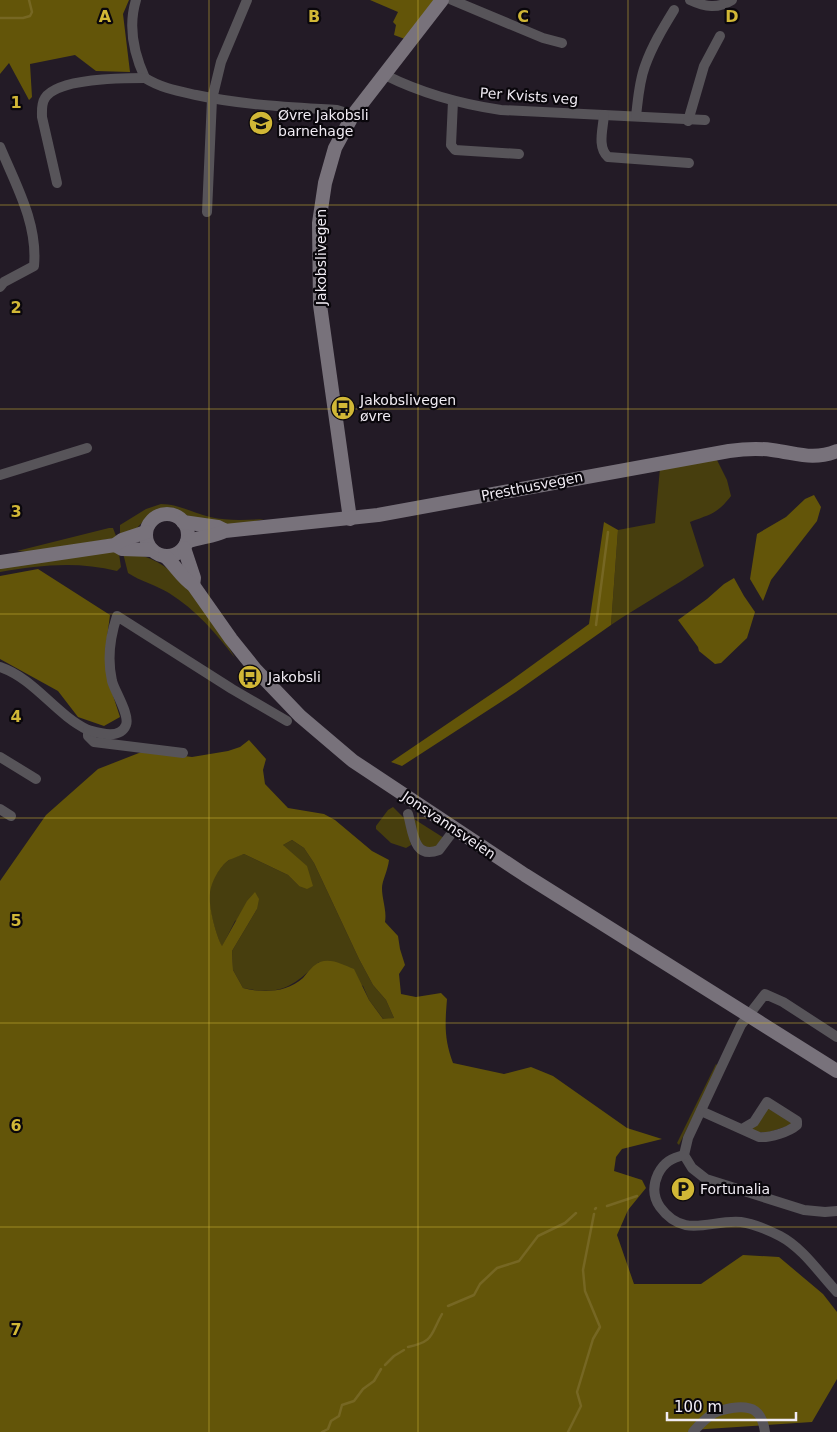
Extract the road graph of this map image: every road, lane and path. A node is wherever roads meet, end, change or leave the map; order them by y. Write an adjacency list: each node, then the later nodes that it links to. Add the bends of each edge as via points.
1 (136, 0): 11 (street, via 132,30 138,64)
2 (247, 0): 12 (street, via 221,62)
3 (442, 0): 10 (street, Jakobslivegen)
4 (452, 0): 9 (street)
5 (690, 0): 6 (street, via 714,7)
6 (732, 0)
7 (674, 10): 16 (street, via 644,68)
8 (720, 36): 18 (street, via 704,66)
9 (562, 43)
10 (385, 75): 13 (street, Per Kvists veg); 14 (street, Jakobslivegen)
11 (146, 78): 12 (street, via 157,85); 22 (street, via 85,81 59,88 45,98 41,106 42,117)
12 (212, 99): 14 (street, via 337,110); 23 (street)
13 (452, 101): 15 (street, Per Kvists veg, via 501,110); 20 (street, via 451,145 455,150)
14 (353, 115): 28 (street, Jakobslivegen, via 335,148 319,223 323,331)
15 (604, 115): 16 (street, Per Kvists veg); 21 (street, via 602,147 608,157)
16 (636, 116): 18 (street, Per Kvists veg)
17 (705, 120): 18 (street, Per Kvists veg)
18 (688, 121)
19 (0, 147): 24 (street, via 31,222 36,253 34,266)
20 (519, 154)
21 (689, 163)
22 (57, 183)
23 (207, 212)
24 (0, 287)
25 (87, 448): 27 (street)
26 (837, 451): 28 (street, Presthusvegen, via 816,457 773,450 729,451)
27 (0, 475)
28 (350, 518): 30 (street, Presthusvegen)
29 (183, 522): 30 (street, Presthusvegen); 31 (street, via 173,515 161,515 151,521); 33 (street, via 188,535)
30 (225, 531): 33 (street, Presthusvegen)
31 (146, 532): 32 (street); 34 (street)
32 (115, 545): 34 (street, via 122,549); 36 (street)
33 (185, 545): 35 (street, via 178,553); 37 (street, Jonsvannsveien)
34 (152, 550): 35 (street)
35 (165, 556): 37 (street, Jonsvannsveien)
36 (0, 562)
37 (193, 585): 47 (street, Jonsvannsveien, via 231,639 300,716 353,762)
38 (0, 667): 40 (street, via 22,678 76,724)
39 (287, 721): 40 (street, via 117,616 110,643 110,669 126,725 116,734)
40 (88, 730): 41 (street, via 90,740 98,744)
41 (183, 753)
42 (0, 757): 43 (street)
43 (36, 779)
44 (0, 809): 46 (street)
45 (408, 814): 47 (street, via 416,844 423,851 439,850)
46 (10, 816)
47 (454, 830): 48 (street, Jonsvannsveien)
48 (748, 1016): 49 (street, via 766,994); 50 (street, Jonsvannsveien); 51 (street)
49 (837, 1037)
50 (837, 1071)
51 (701, 1111): 52 (street); 53 (street)
52 (742, 1129): 52 (street, via 764,1137 796,1127 797,1121 767,1102 754,1122)
53 (684, 1155): 54 (street, via 692,1168 706,1179 804,1210); 55 (street, via 669,1160 663,1166 654,1187 658,1204 671,1218 693,1226 744,1222 764,1228 783,1237)
54 (837, 1211)
55 (837, 1292)
56 (693, 1432): 57 (street, via 719,1410 746,1406 758,1414)
57 (765, 1432)

